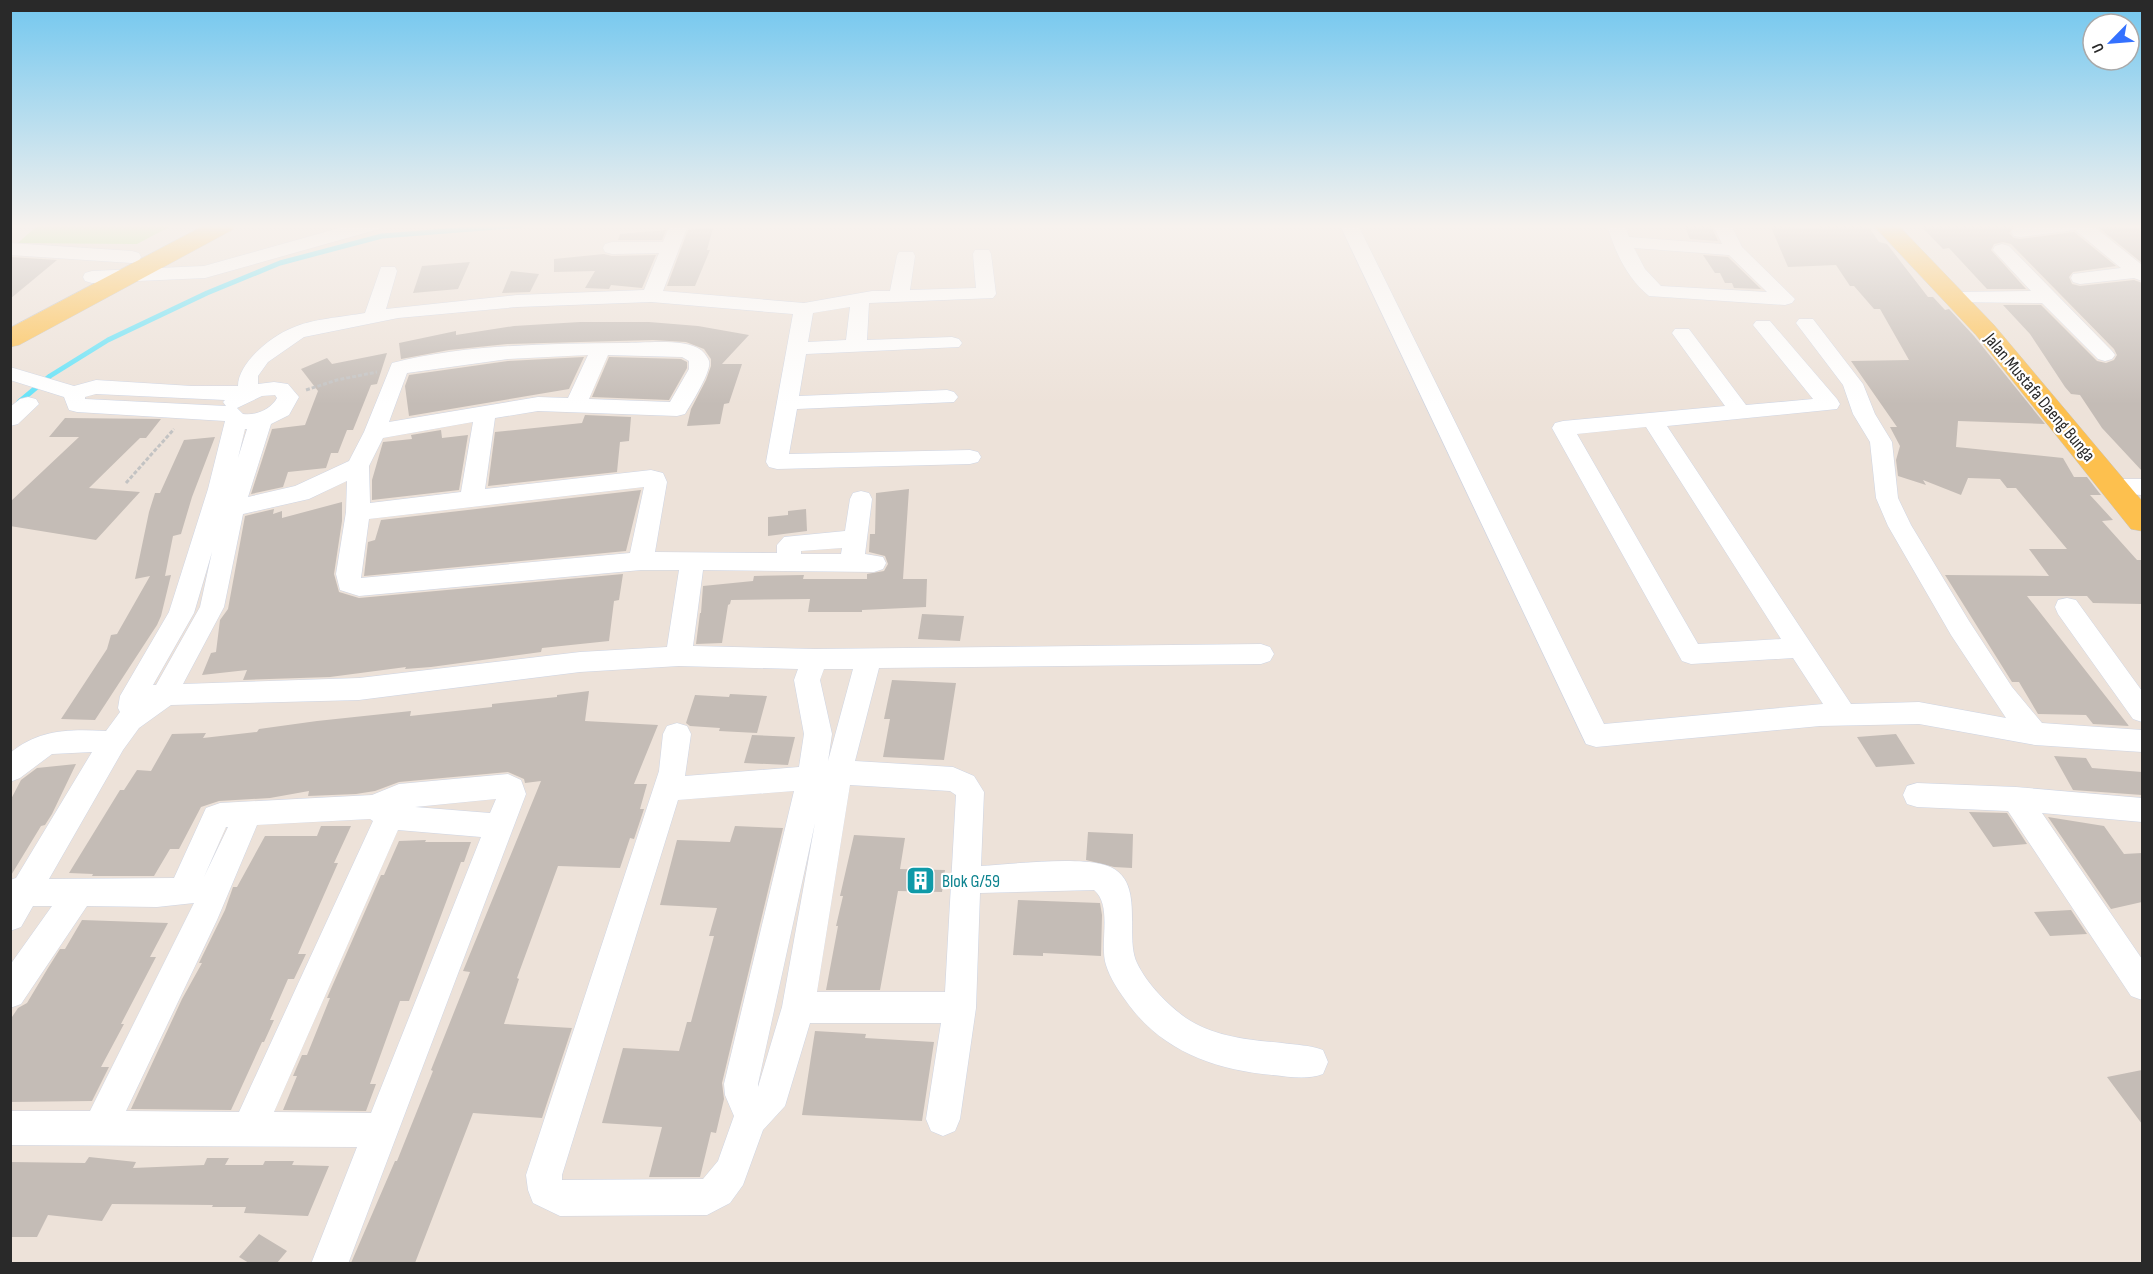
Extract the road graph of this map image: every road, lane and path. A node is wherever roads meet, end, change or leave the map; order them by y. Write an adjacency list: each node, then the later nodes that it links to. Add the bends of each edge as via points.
1 (77, 284): 19 (main road)
2 (100, 284): 23 (main road)
3 (384, 284): 18 (street)
4 (655, 284): 12 (street)
5 (901, 284): 13 (street)
6 (985, 284): 13 (street, via 986,294)
7 (1378, 284): 67 (street, via 1596,736)
8 (1650, 284): 9 (street, via 1656,292 1785,299)
9 (1770, 284)
10 (1941, 284): 15 (main road, Jalan Mustafa Daeng Bunga)
11 (2035, 284): 14 (street)
12 (651, 296): 17 (street); 18 (street, via 517,301)
13 (899, 296): 16 (street)
14 (2047, 297): 15 (street); 28 (street)
15 (1954, 298): 54 (main road, Jalan Mustafa Daeng Bunga)
16 (860, 299): 17 (street); 25 (street)
17 (804, 309): 26 (street)
18 (373, 317): 33 (street, via 298,332 282,341 261,357 248,376)
19 (10, 319)
20 (1806, 323): 70 (street, via 1853,384 1864,414 1881,442 1887,498 1900,526 1960,628)
21 (1763, 325): 42 (street, via 1829,404)
22 (1682, 333): 42 (street)
23 (10, 339)
24 (952, 344): 25 (street)
25 (856, 346): 26 (street)
26 (798, 348): 36 (street)
27 (601, 349): 29 (street, via 504,352); 39 (street); 39 (street, via 686,351 699,360 699,369 677,409)
28 (2105, 355)
29 (399, 368): 34 (path, via 337,380); 47 (street)
30 (11, 374): 31 (street)
31 (67, 390): 32 (street, via 96,387); 40 (street, via 77,405)
32 (161, 392): 38 (street); 40 (street)
33 (248, 393): 34 (street, via 281,389); 38 (street); 43 (street, via 234,402)
34 (288, 397): 45 (street, via 281,410)
35 (947, 397): 36 (street)
36 (789, 403): 48 (street, via 777,462)
37 (28, 404): 44 (street)
38 (186, 405): 40 (street); 43 (street); 50 (path)
39 (575, 407): 41 (street, via 538,404)
40 (146, 408)
41 (485, 413): 47 (street); 52 (street)
42 (1741, 413): 46 (street)
43 (233, 416): 45 (street, via 247,422); 56 (street)
44 (10, 418)
45 (261, 420): 56 (street)
46 (1653, 421): 60 (street); 60 (street, via 1563,428 1691,654)
47 (375, 432): 49 (street)
48 (970, 457)
49 (358, 466): 51 (street); 55 (street)
50 (126, 483)
51 (301, 493): 55 (street); 56 (street)
52 (472, 498): 55 (street); 57 (street, via 655,478)
53 (861, 499): 58 (street, via 861,555 788,563)
54 (2134, 500)
55 (357, 506): 57 (street, via 348,574 350,584 359,587)
56 (223, 510): 65 (street, via 212,607); 68 (street, via 181,613)
57 (641, 561): 58 (street)
58 (692, 561): 62 (street)
59 (2067, 608): 66 (street)
60 (1800, 648): 67 (street)
61 (1261, 654): 63 (street)
62 (679, 656): 64 (street); 65 (street, via 580,662 359,689)
63 (869, 658): 64 (street); 73 (street)
64 (815, 659): 73 (street, via 807,680)
65 (163, 696): 68 (street)
66 (2142, 711)
67 (1844, 715): 70 (street, via 1918,713)
68 (125, 720): 72 (street, via 46,744); 84 (street)
69 (677, 734): 74 (street)
70 (2035, 734): 71 (street)
71 (2142, 741)
72 (10, 770)
73 (825, 776): 74 (street); 81 (street, via 871,773 953,779 964,784 970,792); 89 (street); 92 (street, via 741,1084)
74 (667, 789): 92 (street, via 544,1175 546,1191 560,1198 707,1197 728,1181)
75 (1917, 795): 76 (street)
76 (2016, 799): 78 (street); 87 (street)
77 (388, 807): 79 (street); 80 (street); 80 (street, via 508,786 512,795); 96 (street)
78 (2142, 810)
79 (248, 814): 82 (street); 83 (street, via 217,816)
80 (499, 826): 97 (street)
81 (966, 880): 90 (street); 91 (street, via 1101,877 1117,896 1120,963 1152,1011 1171,1029 1230,1054)
82 (215, 887): 83 (street); 95 (street)
83 (183, 891): 85 (street)
84 (19, 892): 85 (street); 86 (street)
85 (78, 894): 88 (street)
86 (10, 917)
87 (2142, 985)
88 (10, 993)
89 (798, 1007): 90 (street); 92 (street, via 771,1100)
90 (960, 1008): 93 (street)
91 (1311, 1062)
92 (752, 1117)
93 (943, 1119)
94 (10, 1128): 95 (street)
95 (100, 1128): 96 (street)
96 (249, 1128): 97 (street)
97 (381, 1130): 98 (street)
98 (328, 1263)

